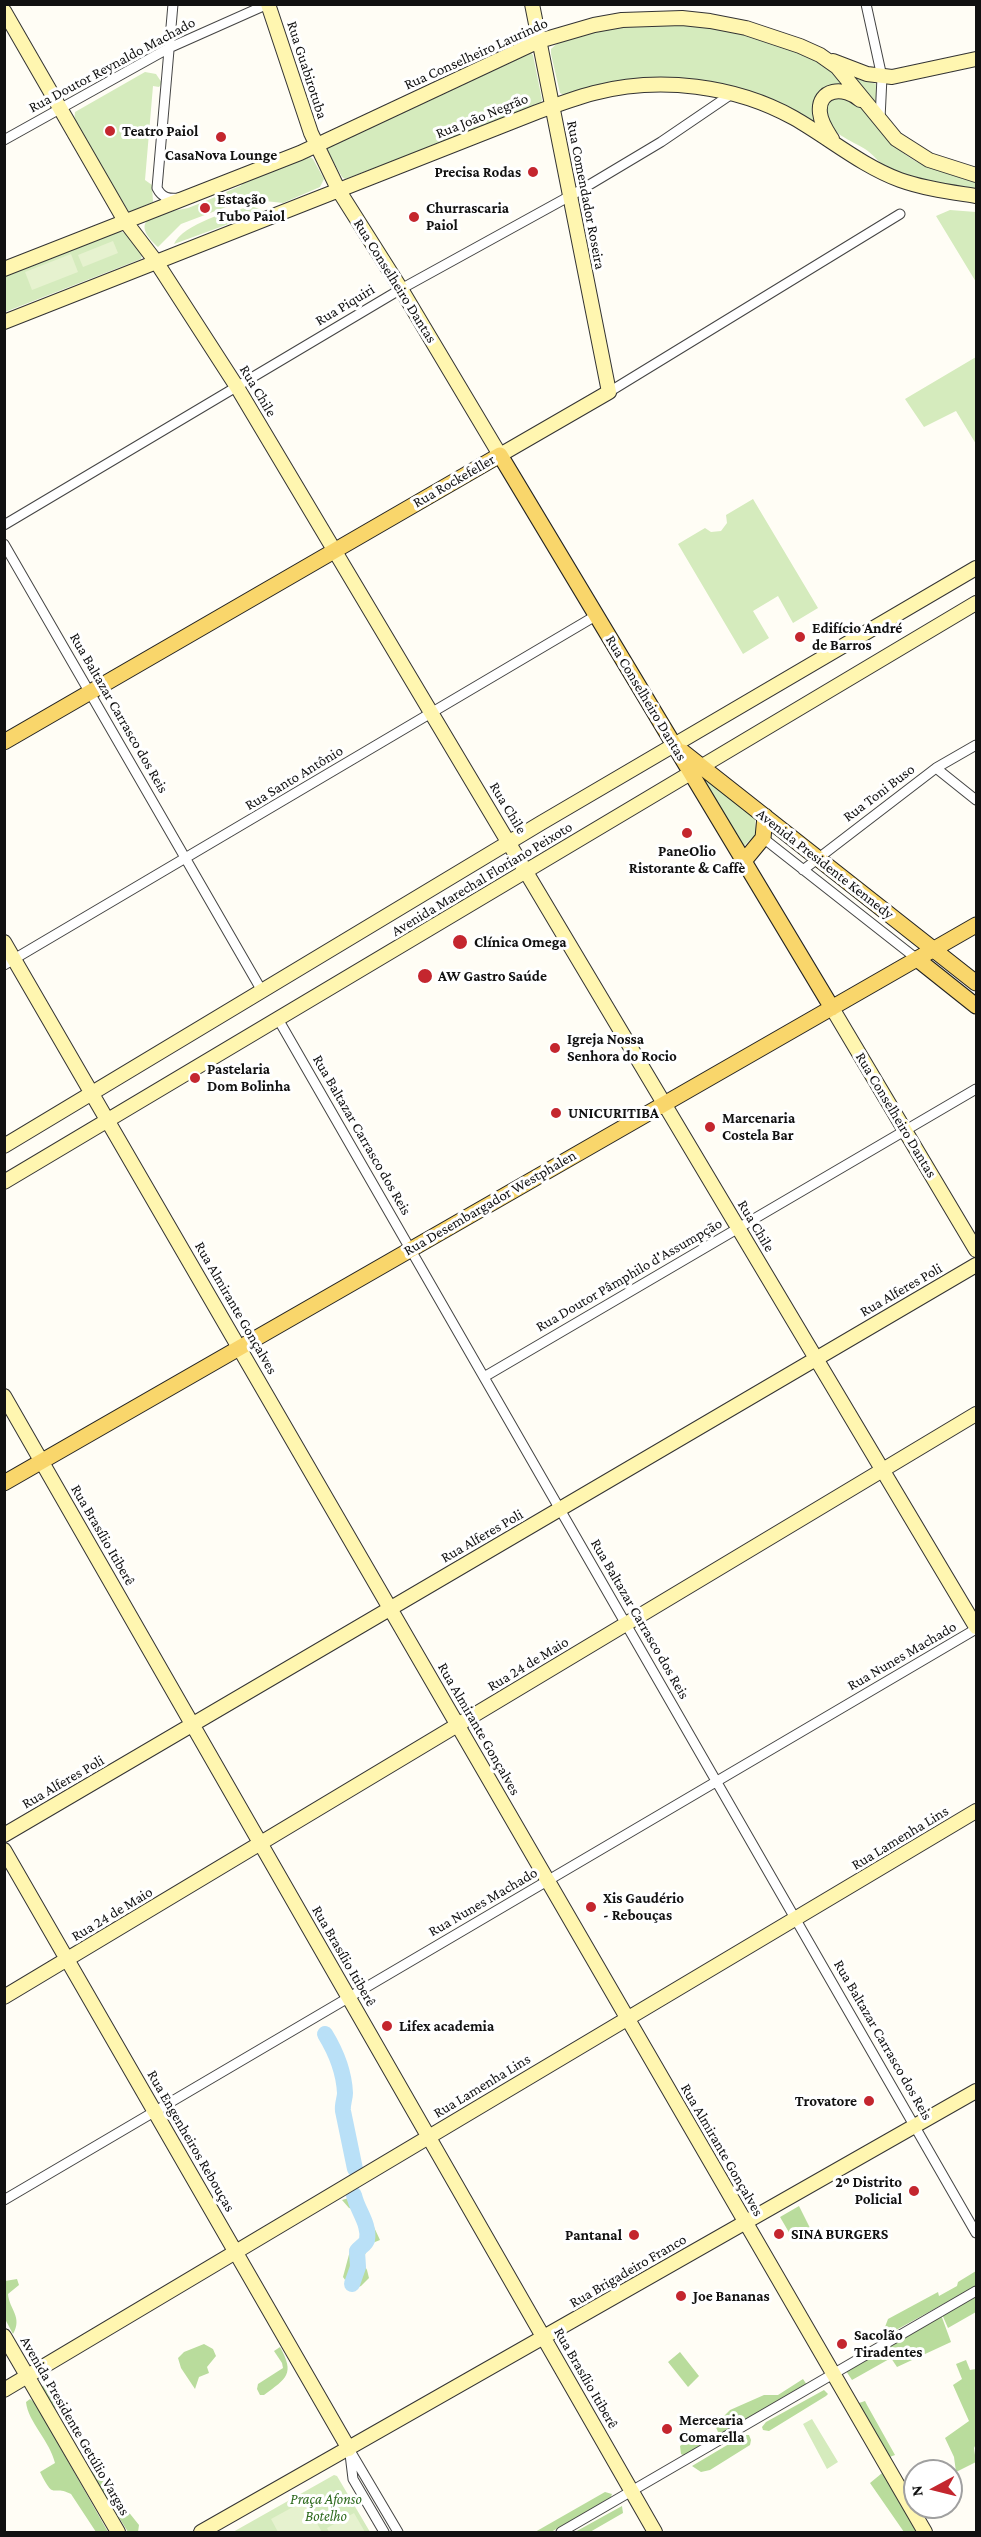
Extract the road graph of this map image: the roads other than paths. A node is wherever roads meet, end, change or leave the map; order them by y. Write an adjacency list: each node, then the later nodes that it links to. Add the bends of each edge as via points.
1 (174, 4): 7 (street)
2 (268, 4): 7 (street, Rua Doutor Reynaldo Machado); 17 (main road, Rua Guabirotuba)
3 (531, 4): 6 (main road, Rua Comendador Roseira)
4 (866, 4): 10 (street)
5 (4, 10): 13 (main road, Rua Chile)
6 (539, 41): 8 (main road, Rua Conselheiro Laurindo, via 594,25 682,18 746,28); 12 (main road, Rua Comendador Roseira); 17 (main road, Rua Conselheiro Laurindo)
7 (169, 48): 13 (street, Rua Doutor Reynaldo Machado); 22 (street, via 158,188 160,195 169,199)
8 (820, 55): 10 (main road); 14 (main road, Rua Conselheiro Laurindo, via 848,79)
9 (976, 59): 10 (main road)
10 (882, 77): 14 (street)
11 (733, 93): 12 (main road, Rua João Negrão, via 652,84 595,93); 16 (main road, Rua João Negrão, via 764,103); 20 (street, Rua Piquiri)
12 (552, 107): 19 (main road, Rua João Negrão); 20 (main road, Rua Comendador Roseira)
13 (60, 109): 15 (street, Rua Doutor Reynaldo Machado); 24 (main road, Rua Chile)
14 (876, 117): 16 (main road, via 848,91 832,92 820,106 822,122); 18 (main road, Rua Conselheiro Laurindo, via 913,152)
15 (4, 140)
16 (835, 142): 21 (main road, Rua João Negrão, via 899,180)
17 (315, 146): 19 (main road, Rua Conselheiro Dantas); 22 (main road, Rua Conselheiro Laurindo)
18 (976, 175)
19 (339, 191): 25 (main road, Rua João Negrão); 27 (main road, Rua Conselheiro Dantas)
20 (570, 196): 27 (street, Rua Piquiri); 30 (main road, Rua Comendador Roseira)
21 (976, 196)
22 (187, 198): 24 (main road, Rua Conselheiro Laurindo)
23 (900, 214): 30 (street, Rua Rockefeller)
24 (125, 221): 25 (main road, Rua Chile); 26 (main road, Rua Conselheiro Laurindo)
25 (157, 263): 28 (main road, Rua João Negrão); 29 (main road, Rua Chile)
26 (4, 269)
27 (401, 289): 29 (street, Rua Piquiri); 31 (main road, Rua Conselheiro Dantas)
28 (4, 322)
29 (237, 387): 32 (street, Rua Piquiri); 34 (main road, Rua Chile)
30 (609, 392): 31 (main road, Rua Rockefeller)
31 (501, 455): 34 (main road, Rua Rockefeller); 37 (main road, Rua Conselheiro Dantas)
32 (4, 525)
33 (4, 543): 38 (street, Rua Baltazar Carrasco dos Reis)
34 (335, 551): 38 (main road, Rua Rockefeller); 39 (main road, Rua Chile)
35 (976, 568): 41 (main road, Avenida Marechal Floriano Peixoto)
36 (976, 603): 44 (main road, Avenida Marechal Floriano Peixoto)
37 (597, 615): 39 (street, Rua Santo Antônio); 41 (main road, Rua Conselheiro Dantas)
38 (90, 692): 40 (main road, Rua Rockefeller); 50 (street, Rua Baltazar Carrasco dos Reis)
39 (432, 714): 48 (main road, Rua Chile); 50 (street, Rua Santo Antônio)
40 (4, 742)
41 (674, 744): 44 (main road, Rua Conselheiro Dantas); 48 (main road, Avenida Marechal Floriano Peixoto)
42 (976, 745): 43 (street, Rua Toni Buso)
43 (936, 768): 45 (street); 49 (street, Rua Toni Buso)
44 (697, 770): 46 (main road, Avenida Presidente Kennedy); 51 (main road, Rua Conselheiro Dantas); 53 (main road, Avenida Marechal Floriano Peixoto)
45 (976, 800)
46 (765, 816): 47 (main road); 49 (main road, Avenida Presidente Kennedy)
47 (763, 838): 51 (main road); 52 (street, Avenida Presidente Kennedy)
48 (509, 843): 53 (main road, Rua Chile); 60 (main road, Avenida Marechal Floriano Peixoto)
49 (818, 857): 52 (street, Rua Toni Buso); 56 (main road, Avenida Presidente Kennedy)
50 (186, 859): 58 (street, Rua Santo Antônio); 60 (street, Rua Baltazar Carrasco dos Reis)
51 (744, 861): 62 (main road, Rua Conselheiro Dantas)
52 (803, 870): 57 (street, Avenida Presidente Kennedy)
53 (526, 872): 63 (main road, Avenida Marechal Floriano Peixoto); 66 (main road, Rua Chile)
54 (976, 925): 56 (main road, Rua Desembargador Westphalen)
55 (4, 942): 58 (main road, Rua Almirante Gonçalves)
56 (934, 949): 57 (main road, Rua Desembargador Westphalen); 59 (main road, Avenida Presidente Kennedy)
57 (917, 959): 61 (main road, Avenida Presidente Kennedy); 62 (main road, Rua Desembargador Westphalen)
58 (9, 962): 65 (main road, Rua Almirante Gonçalves)
59 (976, 983)
60 (262, 991): 65 (main road, Avenida Marechal Floriano Peixoto)
61 (976, 1006)
62 (832, 1008): 66 (main road, Rua Desembargador Westphalen); 68 (main road, Rua Conselheiro Dantas)
63 (278, 1019): 67 (main road, Avenida Marechal Floriano Peixoto); 72 (street, Rua Baltazar Carrasco dos Reis)
64 (976, 1089): 68 (street, Rua Doutor Pâmphilo d'Assumpção)
65 (93, 1092): 67 (main road, Rua Almirante Gonçalves); 69 (main road, Avenida Marechal Floriano Peixoto)
66 (664, 1103): 71 (main road, Rua Chile); 72 (main road, Rua Desembargador Westphalen)
67 (109, 1120): 70 (main road, Avenida Marechal Floriano Peixoto); 75 (main road, Rua Almirante Gonçalves)
68 (905, 1131): 71 (street, Rua Doutor Pâmphilo d'Assumpção); 73 (main road, Rua Conselheiro Dantas)
69 (4, 1146)
70 (4, 1182)
71 (739, 1228): 76 (main road, Rua Chile); 77 (street, Rua Doutor Pâmphilo d'Assumpção)
72 (410, 1249): 75 (main road, Rua Desembargador Westphalen); 77 (street, Rua Baltazar Carrasco dos Reis)
73 (976, 1250)
74 (976, 1265): 76 (main road, Rua Alferes Poli)
75 (240, 1347): 80 (main road, Rua Desembargador Westphalen); 84 (main road, Rua Almirante Gonçalves)
76 (817, 1359): 81 (main road, Rua Chile); 83 (main road, Rua Alferes Poli)
77 (484, 1377): 83 (street, Rua Baltazar Carrasco dos Reis)
78 (4, 1396): 80 (main road, Rua Brasílio Itiberê)
79 (976, 1414): 81 (main road, Rua 24 de Maio)
80 (42, 1461): 82 (main road, Rua Desembargador Westphalen); 87 (main road, Rua Brasílio Itiberê)
81 (883, 1470): 85 (main road, Rua 24 de Maio); 86 (main road, Rua Chile)
82 (4, 1483)
83 (560, 1509): 84 (main road, Rua Alferes Poli); 85 (street, Rua Baltazar Carrasco dos Reis)
84 (391, 1609): 87 (main road, Rua Alferes Poli); 88 (main road, Rua Almirante Gonçalves)
85 (626, 1624): 88 (main road, Rua 24 de Maio); 89 (street, Rua Baltazar Carrasco dos Reis)
86 (976, 1628): 89 (street, Rua Nunes Machado)
87 (192, 1725): 91 (main road, Rua Alferes Poli); 92 (main road, Rua Brasílio Itiberê)
88 (458, 1725): 92 (main road, Rua 24 de Maio); 94 (main road, Rua Almirante Gonçalves)
89 (717, 1782): 94 (street, Rua Nunes Machado); 95 (street, Rua Baltazar Carrasco dos Reis)
90 (976, 1811): 95 (main road, Rua Lamenha Lins)
91 (4, 1835)
92 (261, 1844): 96 (main road, Rua 24 de Maio); 98 (main road, Rua Brasílio Itiberê)
93 (4, 1850): 96 (main road, Rua Engenheiros Rebouças)
94 (548, 1881): 98 (street, Rua Nunes Machado); 99 (main road, Rua Almirante Gonçalves)
95 (796, 1919): 99 (main road, Rua Lamenha Lins); 102 (street, Rua Baltazar Carrasco dos Reis)
96 (68, 1959): 97 (main road, Rua 24 de Maio); 101 (main road, Rua Engenheiros Rebouças)
97 (4, 1997)
98 (349, 1998): 101 (street, Rua Nunes Machado); 103 (main road, Rua Brasílio Itiberê)
99 (627, 2019): 103 (main road, Rua Lamenha Lins); 105 (main road, Rua Almirante Gonçalves)
100 (976, 2091): 102 (main road, Rua Brigadeiro Franco)
101 (155, 2112): 104 (street, Rua Nunes Machado); 107 (main road, Rua Engenheiros Rebouças)
102 (915, 2126): 105 (main road, Rua Brigadeiro Franco); 106 (street, Rua Baltazar Carrasco dos Reis)
103 (429, 2137): 107 (main road, Rua Lamenha Lins); 110 (main road, Rua Brasílio Itiberê)
104 (4, 2200)
105 (746, 2223): 110 (main road, Rua Brigadeiro Franco); 111 (main road, Rua Almirante Gonçalves)
106 (976, 2233)
107 (236, 2252): 112 (main road, Rua Lamenha Lins); 114 (main road, Rua Engenheiros Rebouças)
108 (976, 2291): 111 (street)
109 (4, 2336): 112 (main road, Avenida Presidente Getúlio Vargas)
110 (544, 2338): 114 (main road, Rua Brigadeiro Franco); 115 (main road, Rua Brasílio Itiberê)
111 (833, 2374): 115 (street); 122 (main road, Rua Almirante Gonçalves)
112 (27, 2376): 113 (main road, Rua Lamenha Lins); 116 (main road, Avenida Presidente Getúlio Vargas)
113 (4, 2390)
114 (349, 2449): 117 (main road, Rua Brigadeiro Franco); 118 (street, Rua Engenheiros Rebouças, via 353,2479); 119 (street, Rua Engenheiros Rebouças)
115 (632, 2492): 120 (street); 121 (main road, Rua Brasílio Itiberê)
116 (118, 2532)
117 (201, 2532)
118 (384, 2532)
119 (398, 2532)
120 (561, 2532)
121 (655, 2532)
122 (925, 2532)

